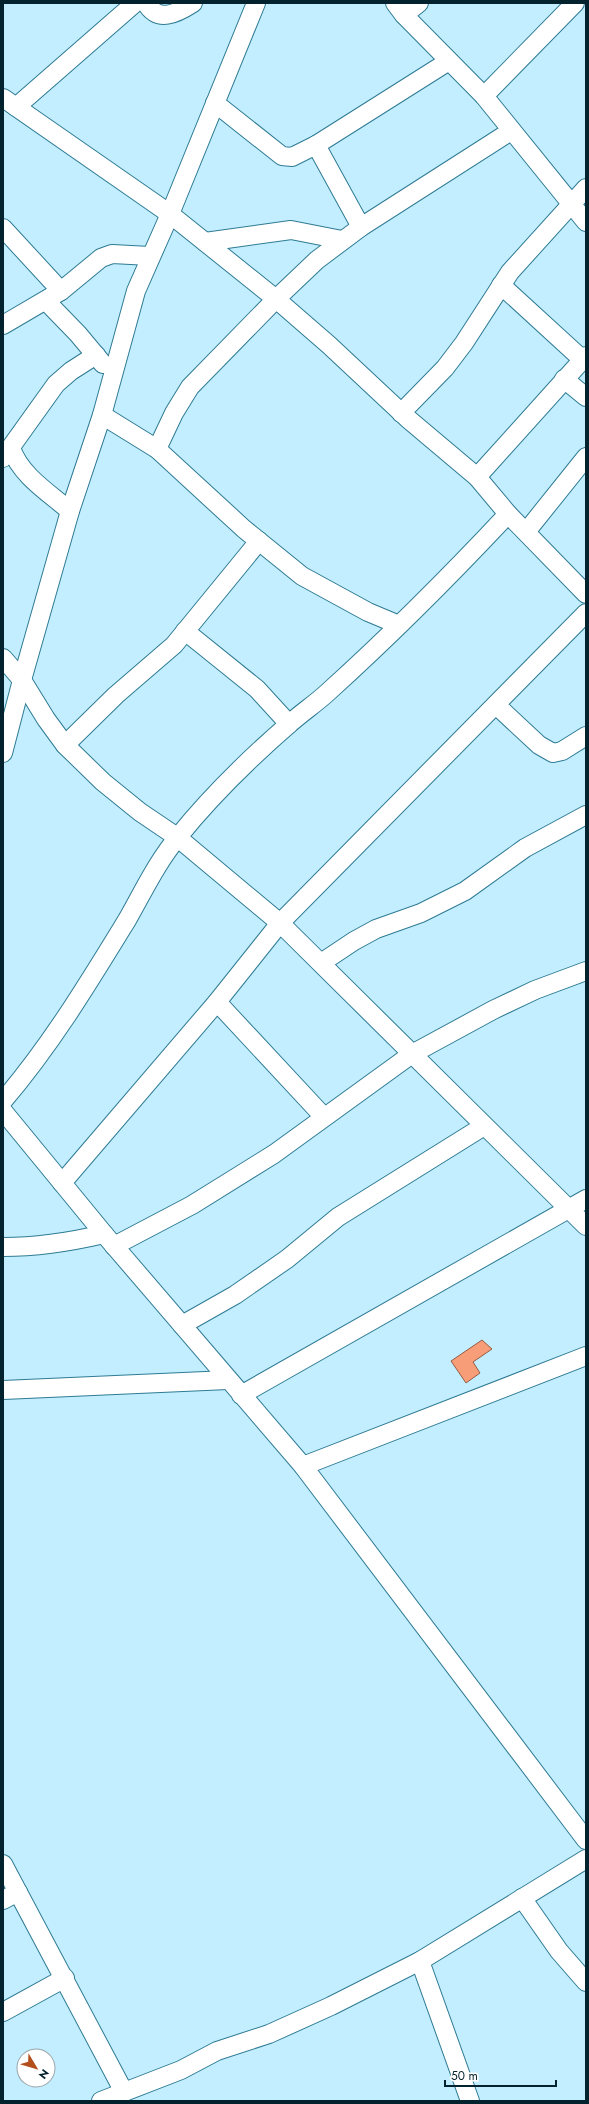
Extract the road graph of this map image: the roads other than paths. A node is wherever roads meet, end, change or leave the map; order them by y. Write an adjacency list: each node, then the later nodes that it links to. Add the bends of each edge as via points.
1 (135, 3): 10 (street)
2 (146, 3): 3 (street, via 151,12 160,16)
3 (193, 3)
4 (419, 3): 7 (street)
5 (575, 3): 9 (street)
6 (249, 8): 11 (street)
7 (399, 9): 8 (street)
8 (449, 61): 9 (street); 13 (street)
9 (484, 96): 12 (street)
10 (9, 102): 16 (street)
11 (215, 103): 13 (street, via 282,156 292,157); 16 (street)
12 (511, 131): 15 (street); 18 (street)
13 (316, 145): 18 (street)
14 (586, 188): 15 (street)
15 (572, 205): 17 (street); 23 (street)
16 (170, 214): 21 (street); 22 (street)
17 (586, 222)
18 (361, 227): 20 (street)
19 (3, 228): 24 (street)
20 (342, 240): 21 (street, via 291,230); 25 (street)
21 (205, 242): 25 (street)
22 (150, 256): 24 (street, via 112,254 101,258); 30 (street, via 136,291)
23 (501, 285): 29 (street); 33 (street, via 445,368)
24 (61, 291): 26 (street)
25 (276, 299): 33 (street); 35 (street, via 190,387)
26 (46, 301): 27 (street); 28 (street)
27 (3, 325)
28 (96, 355): 30 (street); 36 (street, via 56,384)
29 (584, 358): 31 (street)
30 (113, 377): 34 (street)
31 (564, 379): 32 (street); 38 (street)
32 (586, 397)
33 (401, 413): 38 (street)
34 (102, 415): 35 (street); 39 (street)
35 (157, 449): 42 (street)
36 (7, 453): 39 (street, via 23,471)
37 (586, 457): 41 (street)
38 (476, 477): 40 (street)
39 (70, 511): 48 (street)
40 (508, 514): 41 (street); 45 (street, via 446,580)
41 (526, 532): 43 (street)
42 (259, 541): 45 (street, via 302,576 368,612); 46 (street)
43 (586, 594)
44 (586, 613): 49 (street)
45 (399, 625): 50 (street, via 326,695)
46 (185, 631): 50 (street, via 257,689); 52 (street, via 174,645 116,695)
47 (3, 658): 48 (street)
48 (22, 680): 52 (street, via 46,720); 53 (street)
49 (496, 705): 51 (street, via 539,745 553,753 562,751); 56 (street)
50 (289, 724): 55 (street, via 246,763)
51 (586, 736)
52 (66, 745): 55 (street, via 103,782 140,812)
53 (3, 753)
54 (582, 820): 57 (street, via 525,848 465,891 422,913 376,929)
55 (178, 837): 56 (street); 61 (street, via 46,1046)
56 (280, 923): 57 (street); 59 (street)
57 (321, 963): 60 (street)
58 (586, 971): 60 (street, via 492,1010)
59 (217, 1002): 63 (street); 65 (street)
60 (412, 1054): 63 (street); 64 (street)
61 (3, 1101)
62 (3, 1111): 65 (street)
63 (324, 1117): 69 (street, via 274,1154 192,1205)
64 (484, 1126): 67 (street); 71 (street, via 338,1217 287,1259 242,1290)
65 (62, 1183): 69 (street)
66 (586, 1199): 67 (street)
67 (570, 1210): 68 (street); 75 (street)
68 (586, 1226)
69 (109, 1240): 70 (street); 71 (street)
70 (3, 1247)
71 (182, 1325): 73 (street)
72 (586, 1356): 76 (street)
73 (228, 1380): 74 (street); 75 (street)
74 (3, 1390)
75 (241, 1395): 76 (street)
76 (303, 1466): 77 (street)
77 (586, 1840)
78 (586, 1859): 81 (street)
79 (3, 1864): 80 (street)
80 (10, 1896): 83 (street)
81 (522, 1898): 82 (street); 84 (street, via 559,1951)
82 (420, 1961): 86 (street, via 269,2034 217,2051 181,2070); 88 (street)
83 (65, 1978): 85 (street); 86 (street)
84 (586, 1982)
85 (3, 2012)
86 (124, 2092): 87 (street)
87 (102, 2101)
88 (470, 2101)

